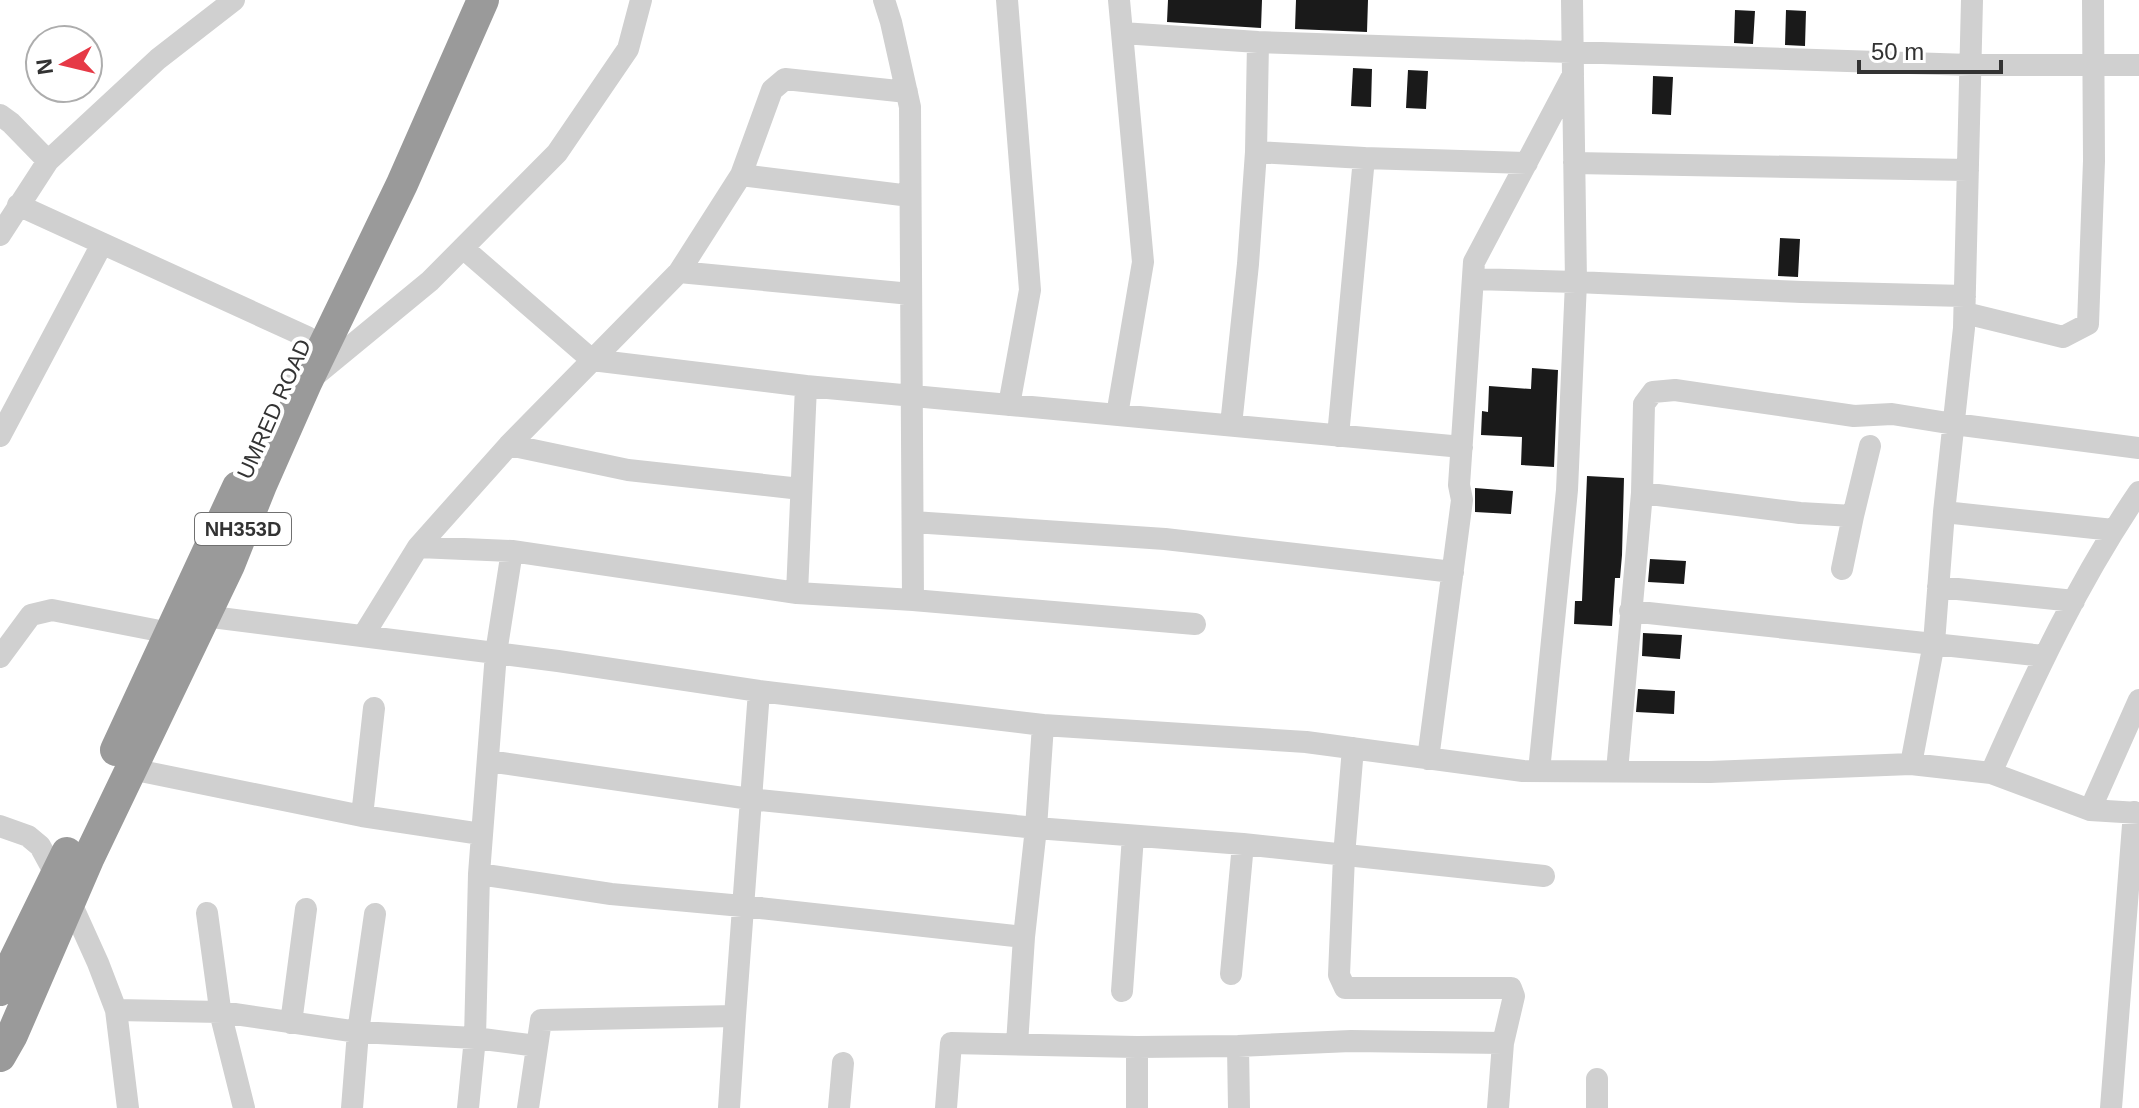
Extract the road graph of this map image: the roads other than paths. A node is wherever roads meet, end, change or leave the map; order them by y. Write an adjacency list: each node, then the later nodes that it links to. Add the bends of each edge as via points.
1 (234, 0): 22 (street, via 158,59)
2 (464, 0): 37 (highway, UMRED ROAD / NH353D)
3 (483, 0): 37 (highway, NH353D, via 402,184)
4 (641, 0): 31 (street, via 628,49 557,153)
5 (884, 0): 18 (street)
6 (1007, 0): 42 (street, via 1030,290)
7 (1119, 0): 11 (street)
8 (1572, 0): 13 (street)
9 (1972, 0): 14 (street)
10 (2093, 0): 15 (street)
11 (1122, 33): 12 (street); 43 (street, via 1143,262)
12 (1258, 42): 13 (street); 20 (street)
13 (1573, 52): 14 (street); 17 (street)
14 (1970, 65): 15 (street); 25 (street)
15 (2094, 65): 16 (street); 36 (street, via 2088,324 2063,337)
16 (2139, 65)
17 (1573, 75): 23 (street); 24 (street)
18 (907, 92): 26 (street, via 785,79 772,90); 27 (street)
19 (0, 115): 22 (street)
20 (1256, 152): 21 (street); 45 (street)
21 (1364, 158): 23 (street); 47 (street)
22 (48, 161): 28 (street)
23 (1527, 163): 33 (street, via 1474,262)
24 (1574, 163): 25 (street); 34 (street)
25 (1968, 170): 36 (street)
26 (741, 175): 27 (street); 32 (street)
27 (910, 196): 35 (street)
28 (9, 210): 29 (street); 30 (street)
29 (0, 235)
30 (102, 244): 37 (street); 46 (street)
31 (463, 248): 38 (street); 39 (street, via 430,281)
32 (679, 272): 35 (street); 38 (street)
33 (1473, 279): 34 (street); 50 (street)
34 (1576, 282): 36 (street); 85 (street, via 1567,490)
35 (911, 294): 41 (street)
36 (1965, 304): 44 (street)
37 (315, 342): 39 (highway, NH353D)
38 (592, 360): 40 (street); 48 (street)
39 (298, 379): 68 (highway, NH353D, via 261,485); 70 (highway, UMRED ROAD / NH353D)
40 (806, 386): 41 (street); 52 (street)
41 (912, 396): 42 (street); 57 (street)
42 (1009, 405): 43 (street)
43 (1117, 415): 45 (street)
44 (1954, 424): 51 (street); 54 (street, via 1892,414 1854,416 1675,390 1653,392 1644,404); 55 (street)
45 (1231, 425): 47 (street)
46 (0, 436)
47 (1338, 436): 50 (street)
48 (509, 445): 52 (street, via 628,470); 59 (street)
49 (1870, 446): 56 (street)
50 (1462, 447): 62 (street)
51 (2139, 448)
52 (801, 489): 64 (street)
53 (2139, 492): 58 (street)
54 (1642, 493): 56 (street); 67 (street)
55 (1944, 512): 58 (street); 63 (street)
56 (1853, 516): 61 (street)
57 (913, 522): 62 (street, via 1165,539); 65 (street)
58 (2113, 530): 66 (street)
59 (418, 547): 60 (street); 71 (street)
60 (512, 551): 64 (street); 73 (street)
61 (1842, 569)
62 (1453, 572): 81 (street)
63 (1938, 587): 66 (street); 72 (street)
64 (797, 593): 65 (street)
65 (913, 600): 69 (street)
66 (2074, 601): 74 (street)
67 (1630, 611): 72 (street); 86 (street)
68 (204, 616): 71 (street); 84 (highway, NH353D)
69 (1195, 624)
70 (170, 633): 75 (street, via 52,610 31,615); 100 (highway, UMRED ROAD / NH353D)
71 (363, 636): 73 (street)
72 (1934, 643): 74 (street); 83 (street)
73 (496, 653): 76 (street); 82 (street)
74 (2044, 656): 87 (street)
75 (0, 657)
76 (759, 691): 79 (street); 88 (street)
77 (374, 708): 91 (street)
78 (2137, 708): 89 (street)
79 (1043, 725): 80 (street); 93 (street)
80 (1353, 748): 81 (street); 97 (street)
81 (1428, 759): 85 (street)
82 (488, 761): 88 (street); 94 (street)
83 (1911, 764): 86 (street); 87 (street)
84 (131, 769): 91 (street); 100 (highway, NH353D)
85 (1539, 771): 86 (street)
86 (1617, 771)
87 (1991, 773): 89 (street)
88 (750, 799): 93 (street); 101 (street)
89 (2090, 810): 90 (street)
90 (2137, 812): 135 (street)
91 (362, 816): 94 (street)
92 (0, 826): 100 (street, via 37,842)
93 (1036, 828): 95 (street); 105 (street)
94 (481, 834): 98 (street)
95 (1133, 836): 96 (street); 108 (street)
96 (1243, 844): 97 (street); 106 (street)
97 (1344, 856): 99 (street); 115 (street, via 1339,975 1345,988 1511,988 1514,996)
98 (479, 874): 101 (street); 114 (street)
99 (1544, 876)
100 (63, 889): 107 (highway, UMRED ROAD / NH353D); 109 (street); 120 (highway, NH353D)
101 (742, 906): 105 (street); 111 (street)
102 (306, 909): 112 (street)
103 (207, 913): 110 (street)
104 (375, 914): 113 (street)
105 (1024, 937): 116 (street)
106 (1231, 974)
107 (0, 990)
108 (1122, 991)
109 (116, 1010): 110 (street); 123 (street)
110 (221, 1012): 112 (street); 124 (street)
111 (735, 1016): 117 (street, via 541,1020); 128 (street)
112 (291, 1023): 113 (street)
113 (358, 1032): 114 (street); 125 (street)
114 (475, 1038): 117 (street); 126 (street)
115 (1503, 1043): 118 (street); 133 (street)
116 (1017, 1044): 119 (street); 130 (street, via 951,1043)
117 (537, 1046): 127 (street)
118 (1238, 1046): 119 (street); 132 (street)
119 (1137, 1047): 131 (street)
120 (0, 1056)
121 (843, 1063): 129 (street)
122 (1597, 1079): 134 (street)
123 (128, 1108)
124 (244, 1108)
125 (352, 1108)
126 (468, 1108)
127 (528, 1108)
128 (729, 1108)
129 (839, 1108)
130 (946, 1108)
131 (1137, 1108)
132 (1239, 1108)
133 (1498, 1108)
134 (1597, 1108)
135 (2111, 1108)

